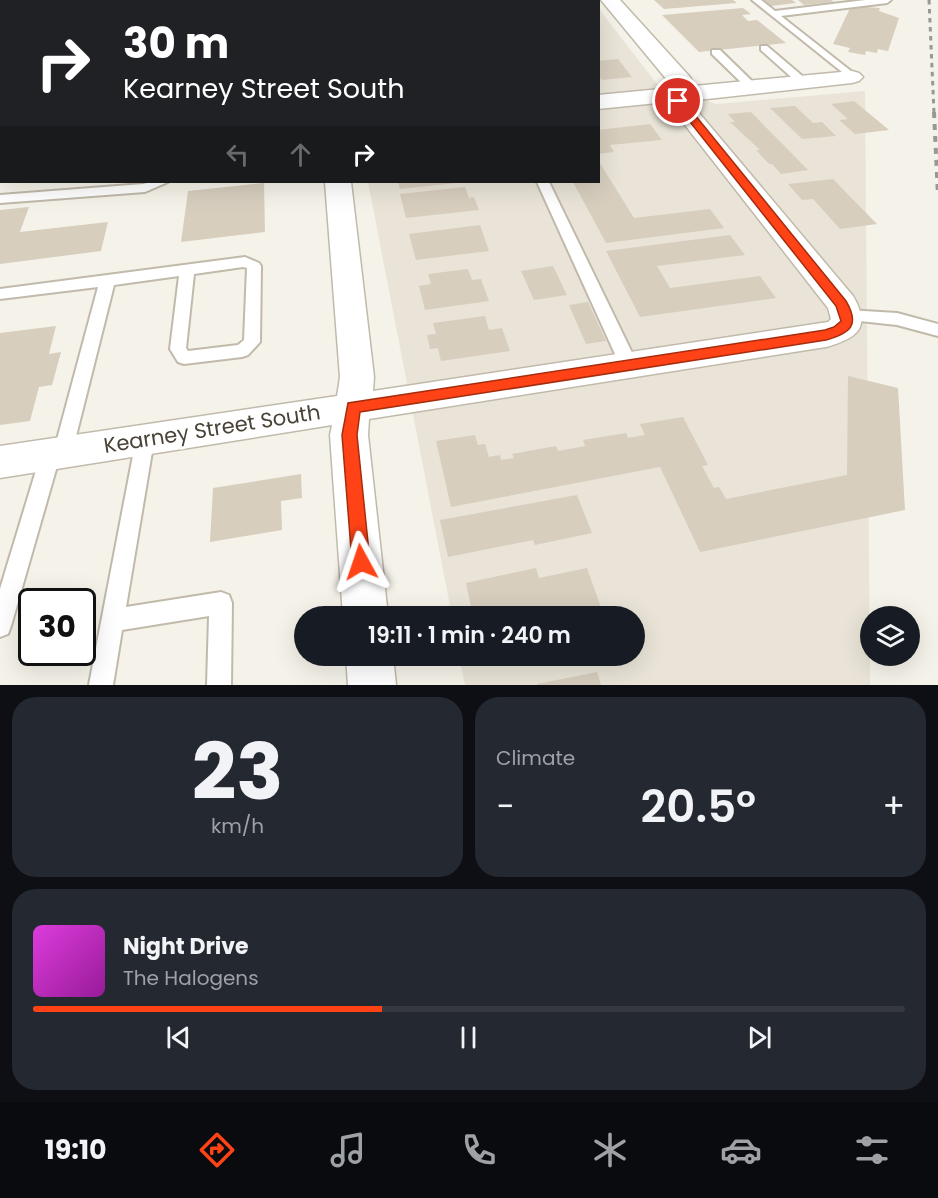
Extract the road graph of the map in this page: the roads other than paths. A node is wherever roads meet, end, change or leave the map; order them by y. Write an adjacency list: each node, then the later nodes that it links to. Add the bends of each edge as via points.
1 (610, 0): 10 (street, via 682,82)
2 (756, 0): 4 (lane)
3 (887, 0): 4 (lane)
4 (773, 14): 7 (lane)
5 (764, 48): 8 (lane)
6 (716, 52): 9 (lane)
7 (852, 76): 8 (street)
8 (802, 82): 9 (street)
9 (752, 87): 10 (street)
10 (681, 94): 11 (street); 20 (street, via 680,104 842,304)
11 (600, 102)
12 (159, 183): 15 (lane, via 145,188)
13 (338, 183): 23 (street, via 357,377)
14 (543, 183): 22 (lane)
15 (68, 188): 16 (lane)
16 (0, 200)
17 (187, 270): 17 (lane, via 245,262 254,267 252,342 242,351 184,358 178,349); 18 (lane)
18 (107, 281): 19 (lane); 25 (lane)
19 (0, 294)
20 (847, 319): 21 (lane, via 897,319); 22 (street, Kearney Street South, via 839,330 826,335)
21 (938, 330)
22 (629, 365): 23 (street, Kearney Street South)
23 (353, 408): 24 (street, Kearney Street South); 27 (street, via 349,435)
24 (145, 440): 25 (street, Kearney Street South); 28 (lane)
25 (57, 453): 26 (street, Kearney Street South); 29 (lane)
26 (0, 462)
27 (365, 606)
28 (113, 620): 31 (lane); 32 (lane, via 221,603)
29 (0, 626)
30 (371, 666): 33 (street)
31 (101, 685)
32 (219, 685)
33 (372, 685)

